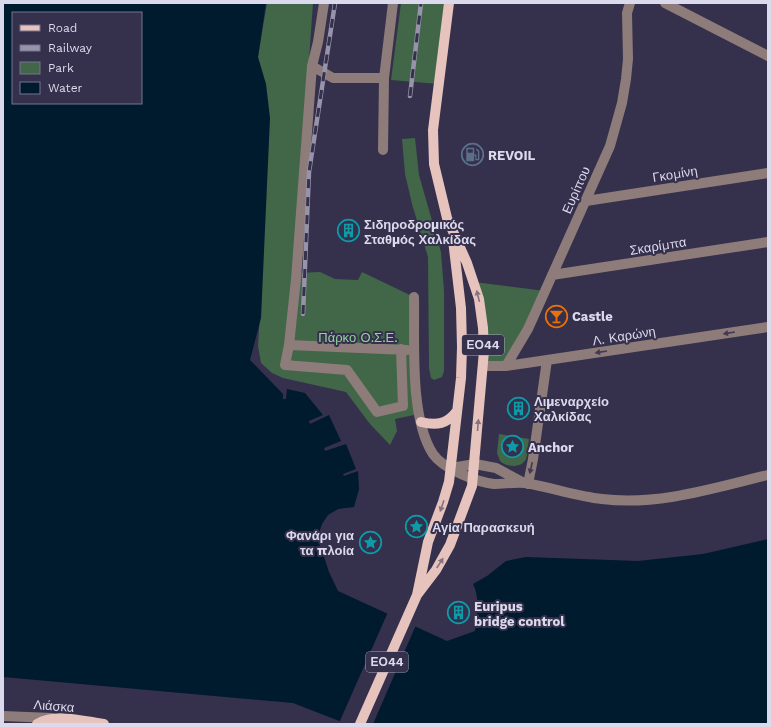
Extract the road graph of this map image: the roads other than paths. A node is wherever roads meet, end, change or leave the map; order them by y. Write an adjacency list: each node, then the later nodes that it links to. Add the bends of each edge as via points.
1 (324, 3): 8 (street)
2 (393, 3): 9 (street)
3 (449, 3): 13 (main road, ΕΟ44, via 433,148 439,189)
4 (624, 3): 6 (street, Ευρίπου)
5 (665, 3): 7 (street)
6 (629, 8): 12 (street, Ευρίπου, via 628,59 622,103 610,146)
7 (768, 56)
8 (312, 66): 9 (street, via 333,78); 18 (street)
9 (384, 78): 10 (street)
10 (383, 150)
11 (768, 173): 12 (street, Γκομίνη)
12 (586, 201): 15 (street, Ευρίπου)
13 (452, 231): 22 (main road, ΕΟ44, one-way to 13, via 483,328 479,300 467,263); 24 (main road, ΕΟ44, via 462,326)
14 (768, 242): 15 (street, Σκαρίμπα)
15 (552, 275): 23 (street, Ευρίπου, via 528,329)
16 (414, 297): 20 (street)
17 (768, 327): 21 (street, Λ. Καρώνη, one-way to 21)
18 (289, 344): 19 (street); 19 (street, via 285,365 347,370 377,412 403,406)
19 (401, 350): 20 (street)
20 (416, 350): 25 (street, via 416,383)
21 (547, 360): 23 (street, Λ. Καρώνη); 30 (street, one-way to 30, via 533,459)
22 (483, 366): 23 (street, Λ. Καρώνη); 26 (main road, ΕΟ44, one-way to 22)
23 (506, 366)
24 (458, 411): 25 (main road, via 446,423); 27 (main road, ΕΟ44)
25 (421, 422): 27 (street, via 434,456)
26 (475, 464): 27 (street); 29 (main road, ΕΟ44); 30 (street, via 496,468)
27 (451, 468): 29 (street); 31 (main road, ΕΟ44, one-way to 31, via 443,502 428,542)
28 (768, 475): 30 (street, via 690,494 649,500 601,499)
29 (473, 479): 30 (street, via 494,484); 31 (main road, ΕΟ44, one-way to 29, via 450,545 470,494)
30 (526, 484)
31 (416, 598): 37 (main road, ΕΟ44)
32 (3, 716): 33 (street, Λιάσκα)
33 (58, 718): 34 (main road, Λιάσκα); 35 (main road)
34 (81, 723): 36 (main road, Λιάσκα)
35 (37, 724)
36 (104, 724)
37 (360, 724)

